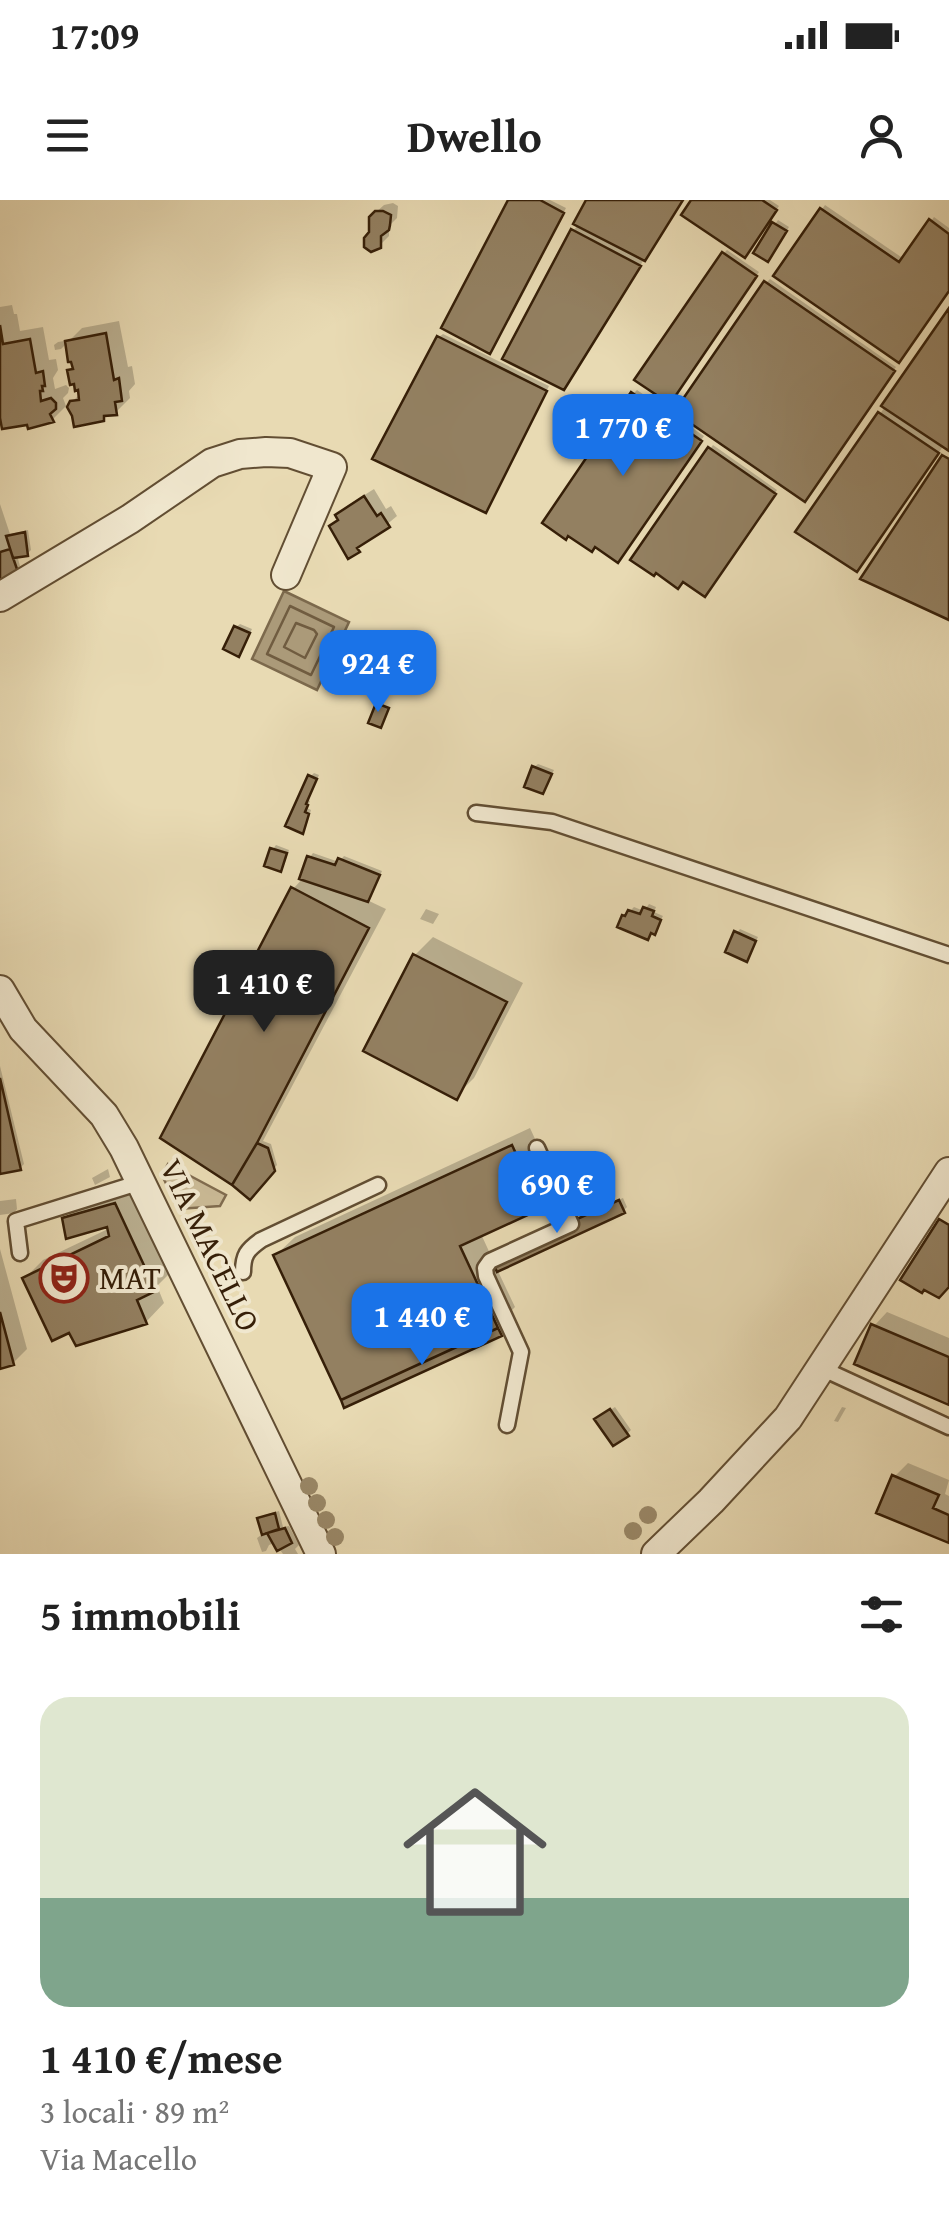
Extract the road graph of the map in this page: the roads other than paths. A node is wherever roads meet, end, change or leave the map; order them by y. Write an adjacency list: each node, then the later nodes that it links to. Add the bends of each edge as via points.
1 (286, 574): 2 (street, via 332,467 290,453 240,454 212,463)
2 (0, 597)
3 (476, 812): 4 (lane, via 552,822)
4 (949, 955)
5 (0, 990): 8 (street, VIA MACELLO, via 23,1029 104,1114)
6 (536, 1148): 13 (lane, via 570,1224 485,1268 521,1352)
7 (949, 1172): 12 (street)
8 (141, 1182): 10 (lane, via 16,1221); 15 (street, VIA MACELLO)
9 (378, 1185): 11 (lane, via 260,1240 247,1250)
10 (20, 1253)
11 (243, 1272)
12 (821, 1368): 14 (lane); 16 (street, via 788,1418)
13 (507, 1425)
14 (949, 1427)
15 (321, 1554)
16 (656, 1554)

